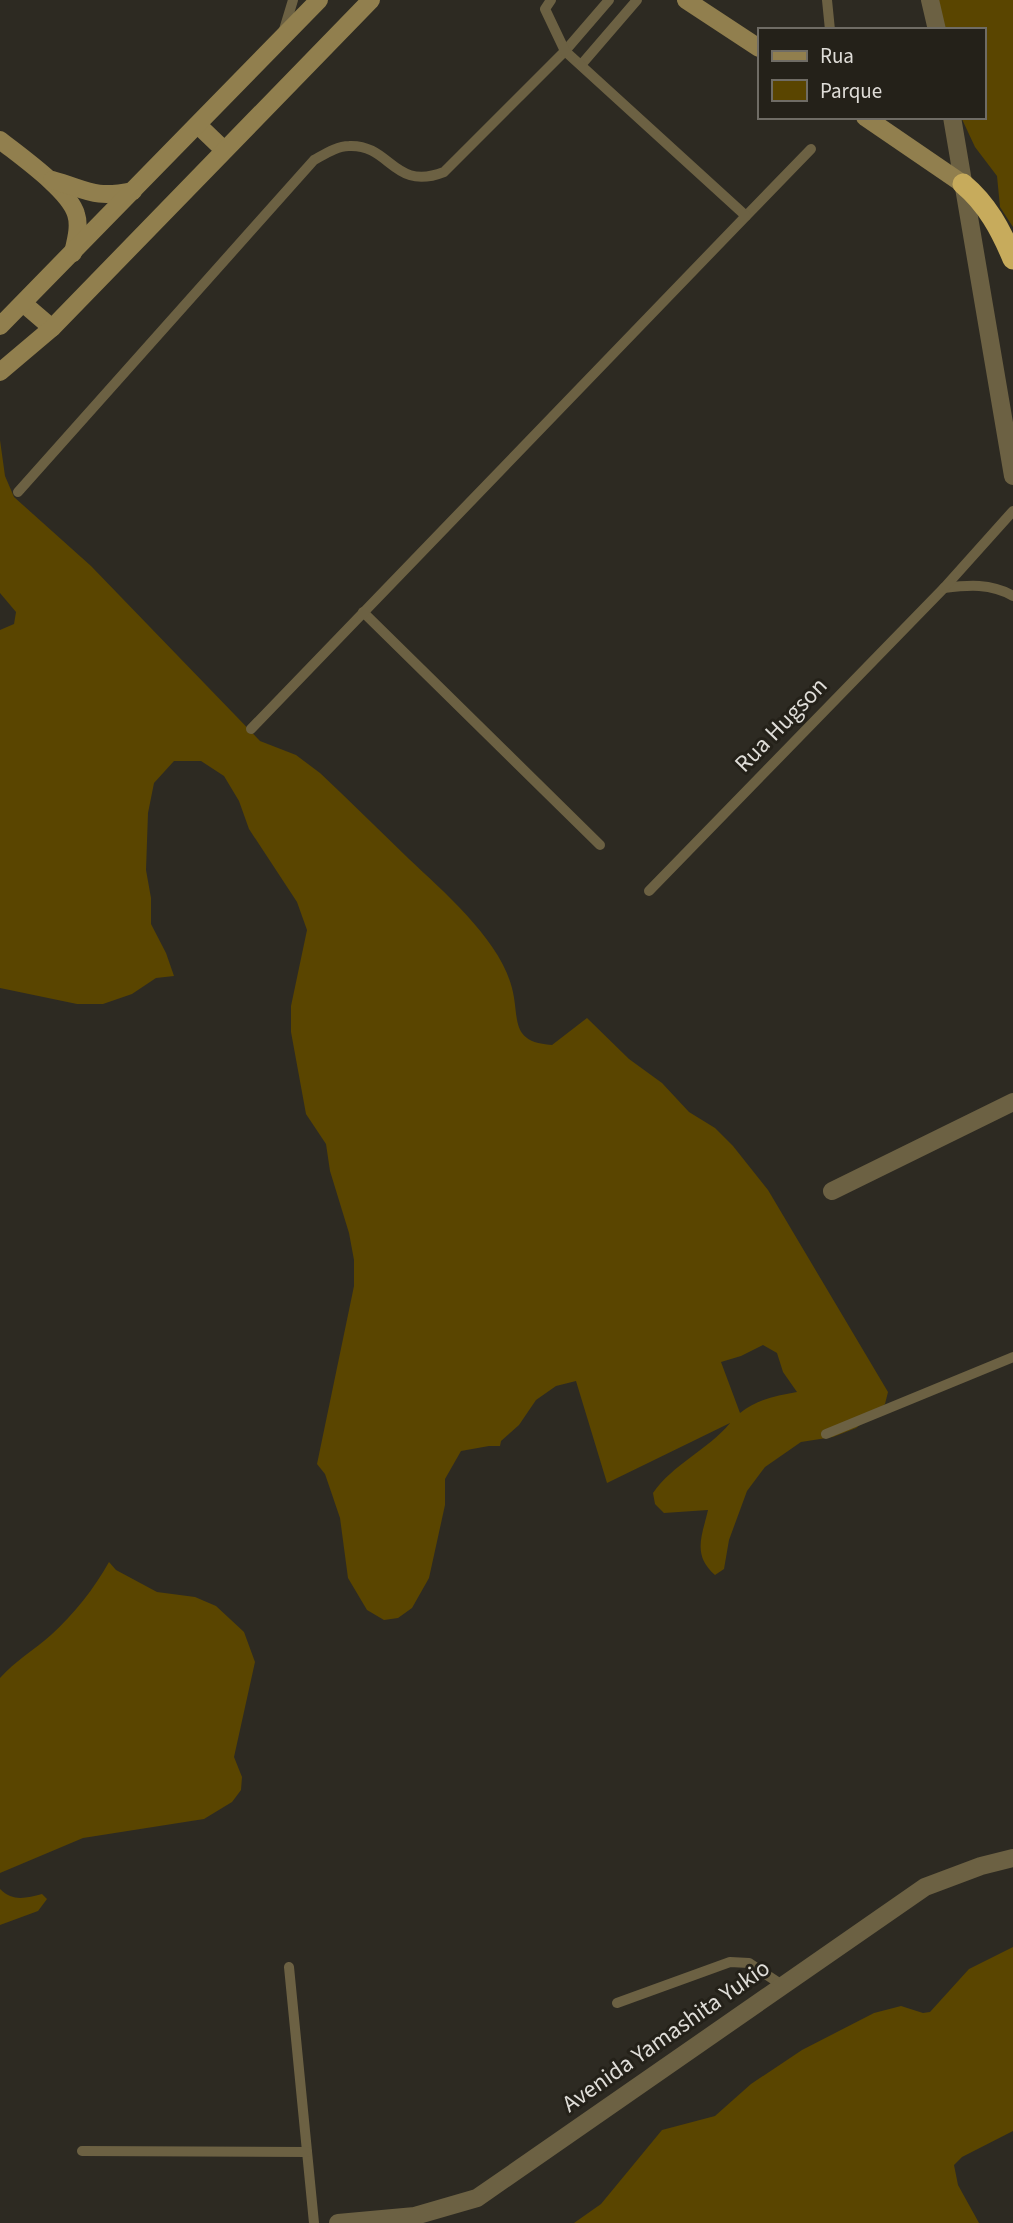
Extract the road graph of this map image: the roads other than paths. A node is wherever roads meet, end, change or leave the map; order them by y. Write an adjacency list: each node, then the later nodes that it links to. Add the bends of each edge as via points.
1 (293, 0): 12 (lane)
2 (319, 0): 12 (main road)
3 (371, 0): 21 (main road)
4 (551, 0): 14 (lane, via 545,9)
5 (609, 0): 14 (lane)
6 (637, 0): 15 (lane)
7 (827, 0): 10 (lane)
8 (930, 0): 11 (street)
9 (694, 2): 13 (main road)
10 (830, 28)
11 (937, 28)
12 (282, 39): 18 (main road)
13 (758, 47)
14 (565, 51): 15 (lane); 33 (lane, via 444,172 429,178 409,177 371,150 351,145 314,160)
15 (581, 65): 25 (lane)
16 (868, 119): 23 (main road)
17 (952, 119): 23 (street)
18 (198, 125): 21 (main road); 24 (main road)
19 (0, 140): 22 (main road)
20 (811, 149): 25 (lane)
21 (224, 150): 30 (main road)
22 (52, 180): 24 (main road, via 97,194); 26 (main road, via 75,210)
23 (963, 184): 27 (highway, via 979,197); 32 (street)
24 (133, 191): 26 (main road)
25 (746, 216): 37 (lane)
26 (73, 253): 28 (main road)
27 (1013, 259)
28 (24, 304): 29 (main road); 30 (main road)
29 (0, 326)
30 (52, 328): 31 (main road)
31 (0, 372)
32 (1013, 476)
33 (18, 492)
34 (1013, 511): 35 (lane, Rua Hugson)
35 (944, 588): 36 (lane, via 974,584); 40 (lane, Rua Hugson)
36 (1013, 596)
37 (363, 612): 38 (lane); 39 (lane)
38 (251, 729)
39 (600, 845)
40 (649, 891)
41 (1011, 1109): 42 (street)
42 (832, 1191)
43 (1013, 1356): 44 (lane)
44 (826, 1434)
45 (1013, 1858): 47 (street, Avenida Yamashita Yukio, via 925,1886)
46 (289, 1966): 50 (lane)
47 (782, 1985): 48 (lane, via 749,1963 730,1962); 52 (street, Avenida Yamashita Yukio, via 477,2198 415,2216)
48 (617, 2003)
49 (82, 2151): 50 (lane)
50 (307, 2152): 51 (lane)
51 (314, 2223)
52 (338, 2223)

